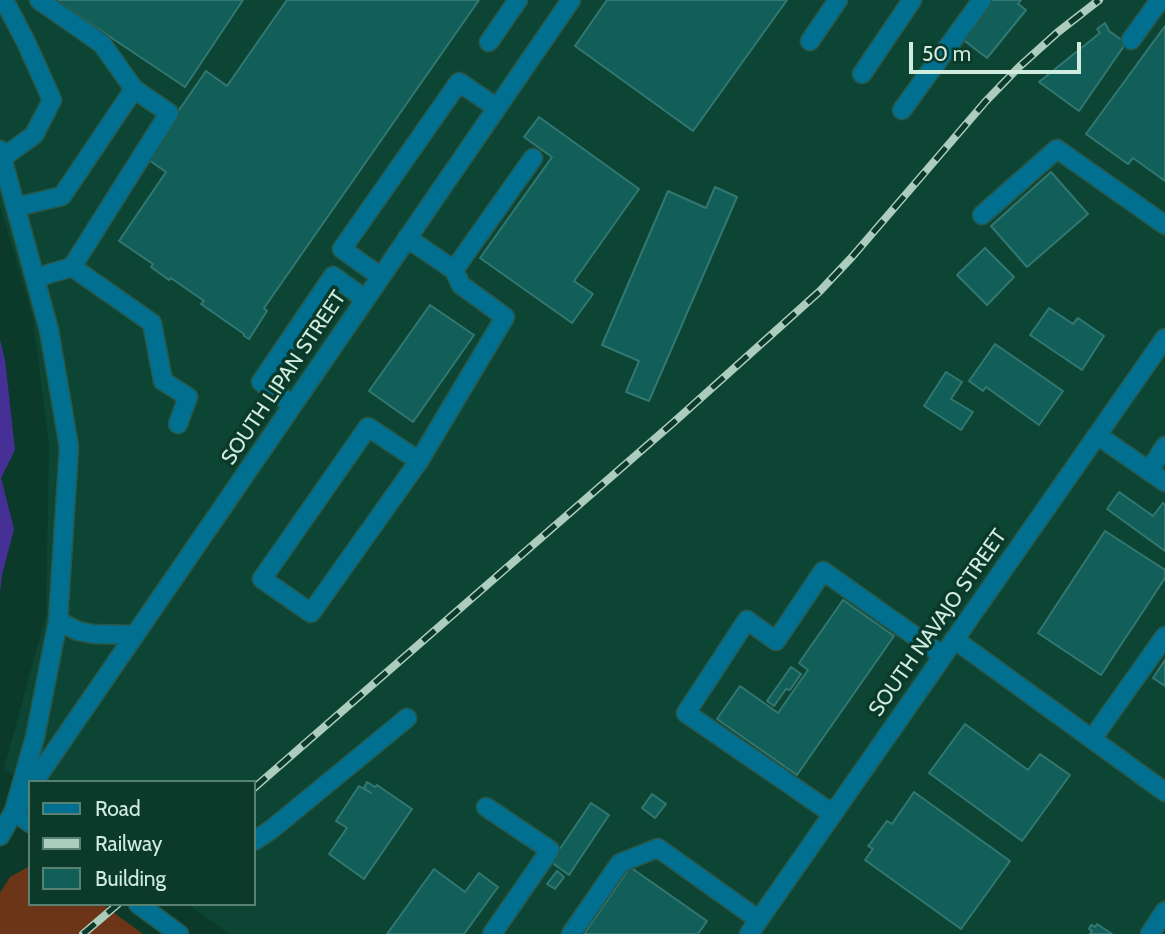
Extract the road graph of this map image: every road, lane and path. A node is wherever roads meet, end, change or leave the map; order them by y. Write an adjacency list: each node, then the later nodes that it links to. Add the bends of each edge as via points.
1 (5, 0): 17 (street, via 52,100 34,135)
2 (39, 0): 14 (street, via 102,44)
3 (518, 0): 12 (street)
4 (571, 0): 15 (street, SOUTH LIPAN STREET)
5 (838, 0): 11 (street)
6 (912, 0): 13 (street)
7 (982, 0): 16 (street)
8 (1160, 0): 9 (street); 10 (street)
9 (1165, 3)
10 (1131, 40)
11 (810, 41)
12 (489, 42)
13 (862, 74)
14 (134, 89): 19 (street, via 62,196); 23 (street, via 169,113)
15 (497, 108): 22 (street, SOUTH LIPAN STREET); 25 (street, via 459,82 342,249)
16 (902, 110)
17 (1, 154): 19 (street)
18 (533, 158): 24 (street)
19 (16, 207): 26 (street)
20 (982, 215): 21 (street, via 1056,149)
21 (1165, 225)
22 (407, 239): 24 (street); 25 (street, SOUTH LIPAN STREET)
23 (72, 267): 26 (street); 30 (street, via 152,323 163,381 188,397)
24 (454, 270): 33 (street, via 461,285 505,317)
25 (381, 277): 27 (street, SOUTH LIPAN STREET)
26 (35, 278): 36 (street, via 69,447)
27 (366, 299): 29 (street, SOUTH LIPAN STREET); 29 (street, via 333,276 326,286 261,382)
28 (1165, 338): 31 (street, SOUTH NAVAJO STREET)
29 (293, 405): 37 (street, SOUTH LIPAN STREET)
30 (178, 424)
31 (1097, 435): 34 (street); 39 (street, SOUTH NAVAJO STREET)
32 (1165, 446): 34 (street)
33 (419, 461): 33 (street, via 368,426 262,579 311,614)
34 (1149, 471): 35 (street)
35 (1165, 482)
36 (58, 621): 37 (street, via 93,634); 47 (street, via 35,737)
37 (135, 635): 43 (street, SOUTH LIPAN STREET)
38 (1165, 636): 42 (street)
39 (954, 639): 40 (street, SOUTH NAVAJO STREET); 42 (street)
40 (943, 656): 48 (street, SOUTH NAVAJO STREET); 48 (street, via 823,571 776,641 747,620 687,713)
41 (407, 718): 51 (street)
42 (1092, 739): 45 (street)
43 (35, 780)
44 (28, 791): 47 (street)
45 (1165, 792)
46 (486, 807): 56 (street, via 550,850)
47 (14, 811): 49 (street); 50 (street)
48 (833, 814): 54 (street, SOUTH NAVAJO STREET)
49 (28, 822)
50 (0, 836)
51 (256, 840)
52 (150, 907): 55 (street)
53 (1165, 911): 58 (street)
54 (754, 927): 57 (street, via 658,848 620,863)
55 (179, 934)
56 (492, 934)
57 (571, 934)
58 (1150, 934)

